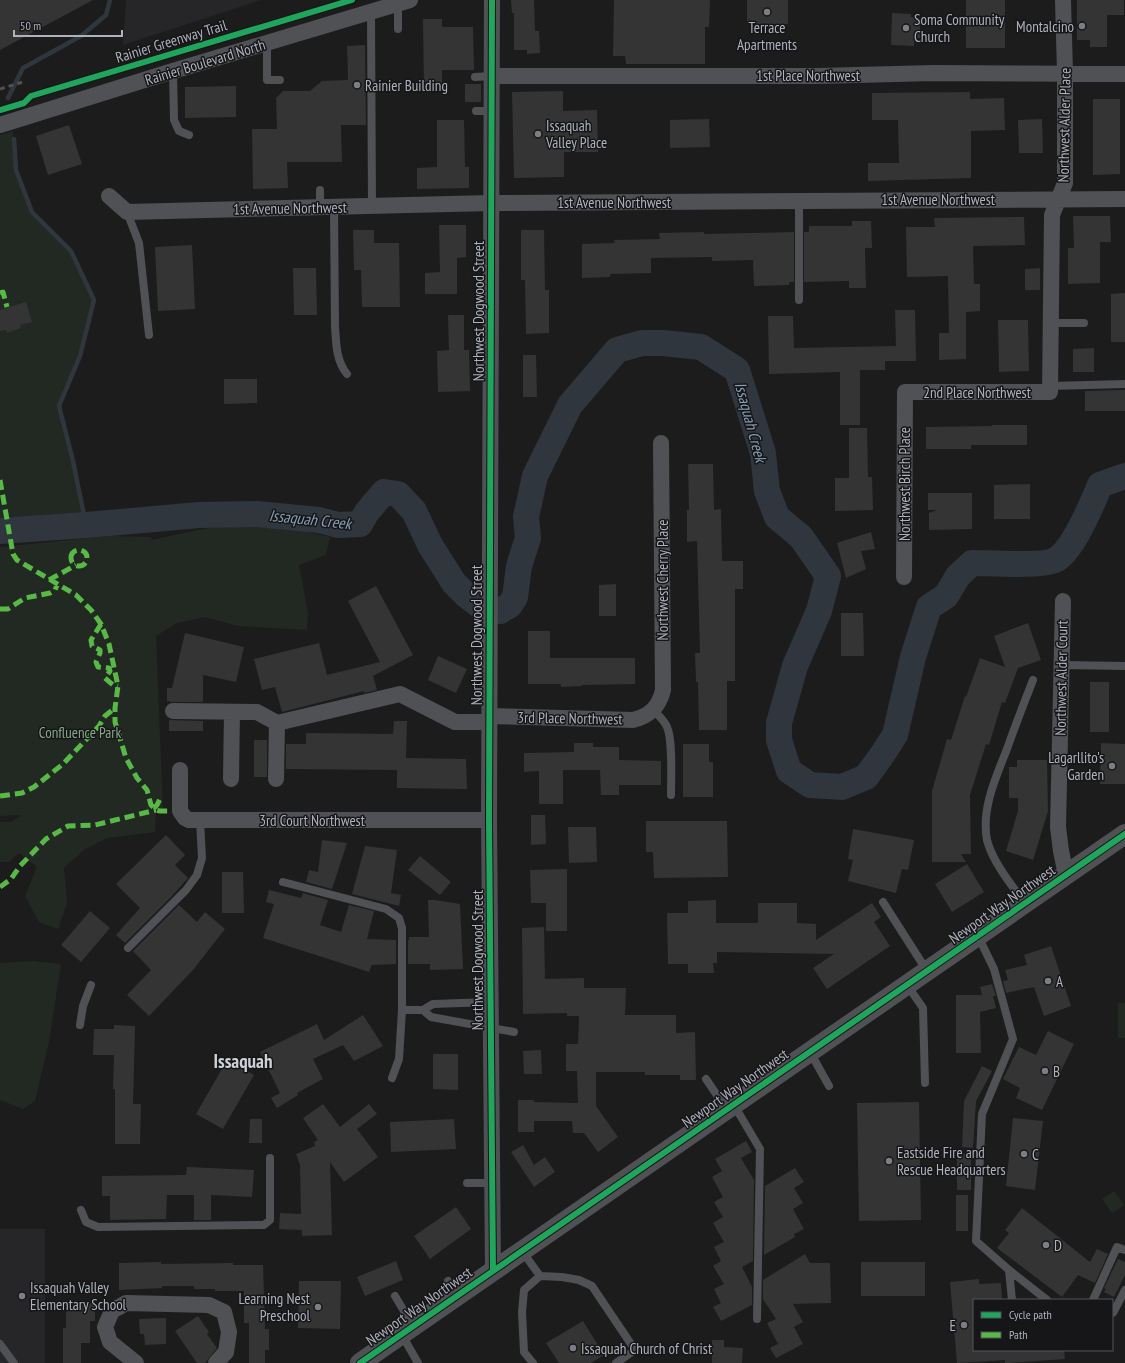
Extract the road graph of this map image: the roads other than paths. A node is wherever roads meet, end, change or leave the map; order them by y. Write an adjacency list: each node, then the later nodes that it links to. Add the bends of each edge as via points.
1 (492, 0): 11 (street, Northwest Dogwood Street)
2 (1063, 0): 8 (street, Northwest Alder Place)
3 (404, 2): 4 (street, Rainier Boulevard North); 5 (lane)
4 (371, 12): 6 (street, Rainier Boulevard North); 21 (lane)
5 (398, 29)
6 (266, 43): 7 (street, Rainier Boulevard North); 12 (lane, via 267,80)
7 (173, 71): 13 (street, Rainier Boulevard North); 14 (lane, via 174,120 179,131)
8 (1065, 73): 9 (street, 1st Place Northwest); 11 (street, 1st Place Northwest, via 1023,69); 17 (street, Northwest Alder Place, via 1065,183)
9 (1125, 74)
10 (475, 76): 11 (lane)
11 (492, 76): 20 (street, Northwest Dogwood Street, via 484,111)
12 (280, 80)
13 (0, 125)
14 (189, 135)
15 (320, 190): 22 (lane)
16 (109, 196): 23 (street)
17 (1059, 198): 18 (street, 1st Avenue Northwest); 19 (street, 1st Avenue Northwest); 25 (street, Northwest Alder Place, via 1052,215)
18 (1125, 199)
19 (799, 200): 20 (street, 1st Avenue Northwest); 24 (lane)
20 (491, 203): 21 (street, 1st Avenue Northwest, via 405,200); 41 (street, Northwest Dogwood Street)
21 (372, 206): 22 (street, 1st Avenue Northwest)
22 (327, 208): 23 (street, 1st Avenue Northwest); 28 (lane, via 335,326 339,359)
23 (127, 212): 27 (lane, via 139,243)
24 (799, 300)
25 (1051, 323): 26 (lane); 30 (street, Northwest Alder Place)
26 (1084, 323)
27 (149, 335)
28 (346, 374)
29 (1125, 384): 30 (lane)
30 (1050, 389): 31 (street, 2nd Place Northwest)
31 (905, 392): 33 (street, Northwest Birch Place)
32 (661, 443): 40 (street, Northwest Cherry Place, via 663,690)
33 (904, 576)
34 (1063, 601): 35 (street, Northwest Alder Court)
35 (1062, 664): 36 (lane); 50 (street, Northwest Alder Court, via 1058,827)
36 (1125, 666)
37 (1033, 680): 53 (lane, via 993,785 986,826 987,841 993,856)
38 (173, 711): 39 (street)
39 (232, 712): 42 (street, via 257,712); 44 (street)
40 (652, 712): 41 (street, 3rd Place Northwest, via 633,720); 46 (lane, via 663,720 668,728)
41 (489, 719): 42 (street, 3rd Place Northwest, via 455,722 400,694); 48 (street, Northwest Dogwood Street)
42 (277, 723): 45 (street)
43 (180, 770): 47 (street, 3rd Court Northwest, via 180,811 189,820)
44 (231, 779)
45 (276, 779)
46 (671, 795)
47 (200, 820): 48 (street, 3rd Court Northwest); 55 (lane, via 202,858 197,875 186,890)
48 (489, 820): 59 (street, Northwest Dogwood Street)
49 (1125, 834): 50 (street, Newport Way Northwest)
50 (1066, 875): 53 (street, Newport Way Northwest)
51 (283, 882): 60 (lane, via 386,909 399,918 402,928)
52 (883, 902): 56 (lane)
53 (1025, 904): 54 (street, Newport Way Northwest)
54 (978, 936): 56 (street, Newport Way Northwest); 77 (lane, via 994,969 1013,1039 982,1114 976,1241)
55 (128, 948)
56 (927, 971): 58 (street, Newport Way Northwest)
57 (91, 985): 62 (lane)
58 (907, 985): 65 (street, Newport Way Northwest); 68 (lane, via 923,1008)
59 (491, 1002): 61 (lane, via 433,1004); 63 (street, Northwest Dogwood Street)
60 (402, 1010): 61 (lane); 66 (lane, via 398,1059)
61 (424, 1010): 63 (lane, via 431,1017)
62 (80, 1024)
63 (490, 1028): 64 (lane); 73 (street, Northwest Dogwood Street)
64 (514, 1032)
65 (810, 1052): 69 (lane); 70 (street, Newport Way Northwest)
66 (392, 1078)
67 (706, 1079): 70 (lane)
68 (925, 1083)
69 (829, 1086)
70 (730, 1107): 75 (street, Newport Way Northwest); 86 (lane, via 760,1149)
71 (270, 1158): 74 (lane, via 270,1220 264,1225 98,1226 86,1222)
72 (467, 1183): 73 (lane)
73 (492, 1183): 78 (street, Northwest Dogwood Street)
74 (81, 1210)
75 (521, 1250): 78 (street, Newport Way Northwest); 79 (lane)
76 (1125, 1250): 84 (lane, via 1117,1247)
77 (1009, 1270): 82 (lane); 83 (lane)
78 (493, 1271): 87 (street, Newport Way Northwest, via 453,1289)
79 (540, 1276): 94 (lane, via 524,1290 524,1352); 95 (lane, via 562,1276 592,1286 635,1350)
80 (1125, 1290): 85 (lane)
81 (395, 1296): 87 (lane)
82 (1012, 1299)
83 (1046, 1299)
84 (1093, 1299)
85 (1113, 1313)
86 (757, 1319)
87 (407, 1330): 92 (street, Newport Way Northwest); 93 (lane)
88 (0, 1344): 89 (lane)
89 (14, 1363)
90 (136, 1363): 91 (street, via 110,1342 105,1327 112,1311 126,1303 210,1305 224,1312 229,1332 226,1352)
91 (216, 1363)
92 (360, 1363)
93 (418, 1363)
94 (532, 1363)
95 (616, 1363)

